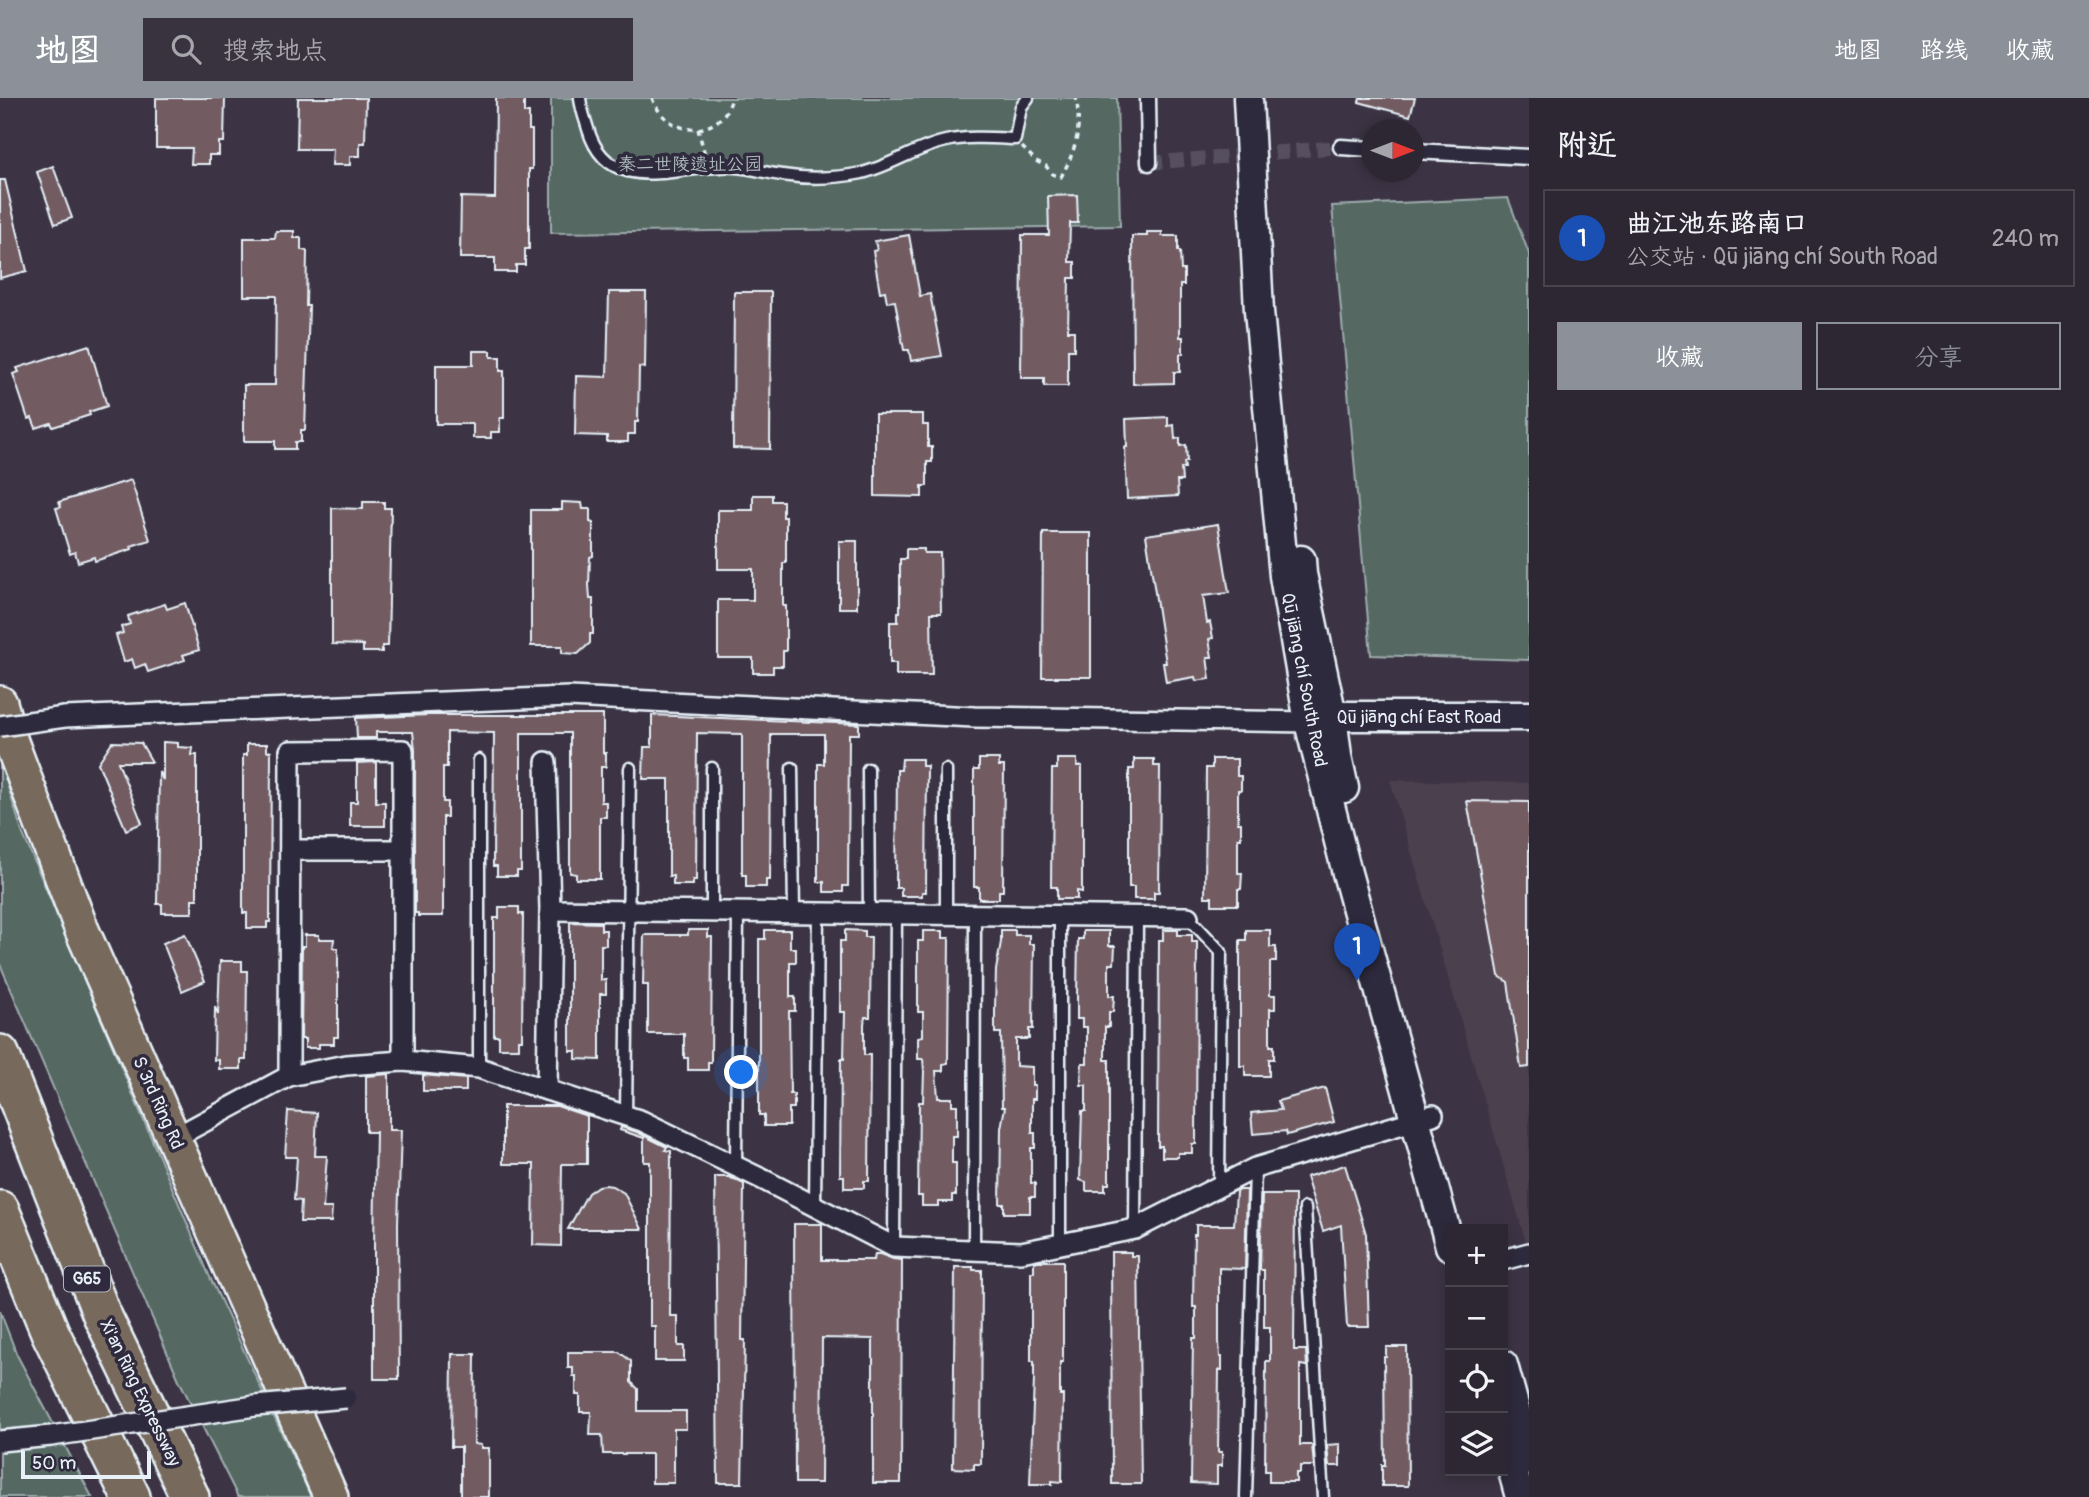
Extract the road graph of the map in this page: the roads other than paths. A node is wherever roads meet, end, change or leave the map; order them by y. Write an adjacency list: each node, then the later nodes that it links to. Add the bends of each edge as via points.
1 (580, 98): 2 (lane, via 592,143 621,169 651,175 735,167 812,177 862,173 946,141 1015,139 1021,107)
2 (1028, 98)
3 (1148, 98): 10 (street)
4 (1248, 98): 13 (main road, Qū jiāng chí South Road, via 1259,311 1284,576)
5 (1266, 98): 13 (main road, Qū jiāng chí South Road, via 1278,310 1302,574)
6 (1341, 147): 7 (street)
7 (1361, 148)
8 (1424, 152): 9 (street)
9 (1529, 157)
10 (1149, 163)
11 (0, 703): 44 (highway, S 3rd Ring Rd, via 82,928)
12 (1529, 716): 13 (main road, Qū jiāng chí East Road)
13 (1321, 719): 14 (street, bridge, via 974,717 569,697 65,717); 43 (main road, Qū jiāng chí South Road, via 1347,873)
14 (0, 726)
15 (479, 760): 39 (lane)
16 (546, 762): 24 (street)
17 (630, 768): 25 (lane)
18 (712, 768): 26 (lane)
19 (792, 768): 28 (lane)
20 (868, 769): 30 (lane)
21 (946, 770): 32 (lane)
22 (290, 850): 23 (street); 23 (street, via 290,751 402,750); 40 (street)
23 (403, 850): 38 (street)
24 (550, 910): 25 (street); 41 (street)
25 (629, 911): 26 (street); 42 (lane)
26 (712, 912): 27 (street)
27 (738, 912): 28 (street); 45 (lane)
28 (794, 913): 29 (street)
29 (818, 913): 30 (street); 48 (lane)
30 (869, 914): 31 (street)
31 (896, 914): 32 (street); 55 (lane)
32 (946, 915): 33 (street)
33 (975, 915): 34 (street); 56 (lane)
34 (1060, 916): 35 (street); 54 (lane)
35 (1137, 917): 36 (street); 53 (lane)
36 (1188, 917): 47 (lane, via 1221,952)
37 (0, 1054): 65 (highway, Xi'an Ring Expressway / G65, via 102,1315)
38 (403, 1061): 39 (street); 40 (street)
39 (479, 1068): 41 (street)
40 (289, 1076): 44 (street)
41 (547, 1090): 42 (street)
42 (626, 1116): 45 (street)
43 (1424, 1117): 46 (street); 51 (main road, Qū jiāng chí South Road); 52 (main road, Qū jiāng chí South Road)
44 (174, 1138): 66 (highway, S 3rd Ring Rd)
45 (736, 1167): 48 (street)
46 (1255, 1168): 47 (street); 67 (lane)
47 (1219, 1188): 53 (street)
48 (815, 1206): 55 (street)
49 (1305, 1208): 68 (lane)
50 (0, 1210): 64 (highway, via 50,1332)
51 (1446, 1224)
52 (1463, 1224)
53 (1135, 1229): 54 (street)
54 (1060, 1244): 56 (street, via 1021,1252)
55 (894, 1247): 56 (street)
56 (974, 1250)
57 (1529, 1253): 58 (street)
58 (1508, 1259)
59 (1508, 1383): 63 (main road)
60 (346, 1398): 61 (street, bridge)
61 (0, 1441)
62 (1508, 1454): 70 (main road)
63 (1529, 1460)
64 (131, 1497)
65 (190, 1497)
66 (331, 1497)
67 (1246, 1497)
68 (1322, 1497)
69 (1514, 1497): 70 (street)
70 (1520, 1497)

